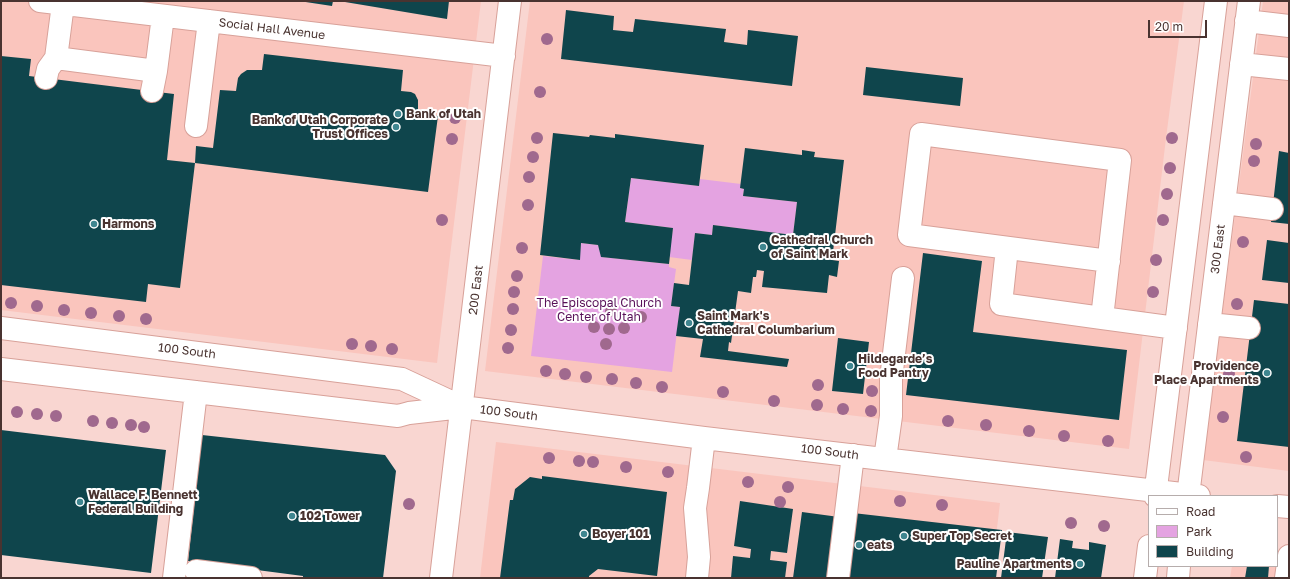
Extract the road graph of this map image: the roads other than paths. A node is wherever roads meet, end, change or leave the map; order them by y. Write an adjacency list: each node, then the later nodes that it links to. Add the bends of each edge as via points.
1 (40, 1): 4 (street, Social Hall Avenue)
2 (510, 1): 9 (street, 200 East)
3 (1216, 1): 23 (street)
4 (63, 4): 6 (street, Social Hall Avenue); 10 (street)
5 (1247, 11): 8 (street); 11 (street, 300 East)
6 (163, 16): 7 (street, Social Hall Avenue); 10 (street, via 154,81)
7 (208, 21): 9 (street, Social Hall Avenue); 14 (street)
8 (1289, 26)
9 (504, 56): 27 (street, 200 East)
10 (56, 58): 13 (street, via 48,69)
11 (1241, 64): 12 (street); 15 (street, 300 East)
12 (1289, 69)
13 (46, 78)
14 (196, 126)
15 (1224, 203): 16 (street); 21 (street, 300 East)
16 (1272, 209)
17 (1007, 248): 18 (street); 18 (street, via 909,235 921,134 1120,160); 20 (street, via 1001,304)
18 (1109, 261): 20 (street)
19 (903, 278): 30 (street)
20 (1102, 318): 23 (street)
21 (1209, 324): 24 (street); 33 (street, 300 East)
22 (1, 328): 27 (street, 100 South, via 402,379)
23 (1176, 328): 31 (street)
24 (1249, 328)
25 (1, 369): 26 (street, 100 South)
26 (196, 392): 27 (street, 100 South, via 398,416); 40 (street)
27 (462, 407): 28 (street, 100 South); 42 (street, 200 East)
28 (704, 438): 29 (street, 100 South); 43 (street, via 694,508 699,557)
29 (853, 455): 30 (street, 100 South); 44 (street)
30 (885, 459): 31 (street, 100 South)
31 (1155, 494): 32 (street, 100 South)
32 (1173, 495)
33 (1191, 495)
34 (1278, 506): 35 (street)
35 (1289, 507)
36 (1148, 554): 45 (street)
37 (1289, 556): 47 (street)
38 (1179, 567): 46 (street)
39 (196, 571): 41 (street)
40 (174, 578)
41 (250, 578)
42 (441, 578)
43 (697, 578)
44 (838, 578)
45 (1145, 578)
46 (1178, 578)
47 (1286, 578)

